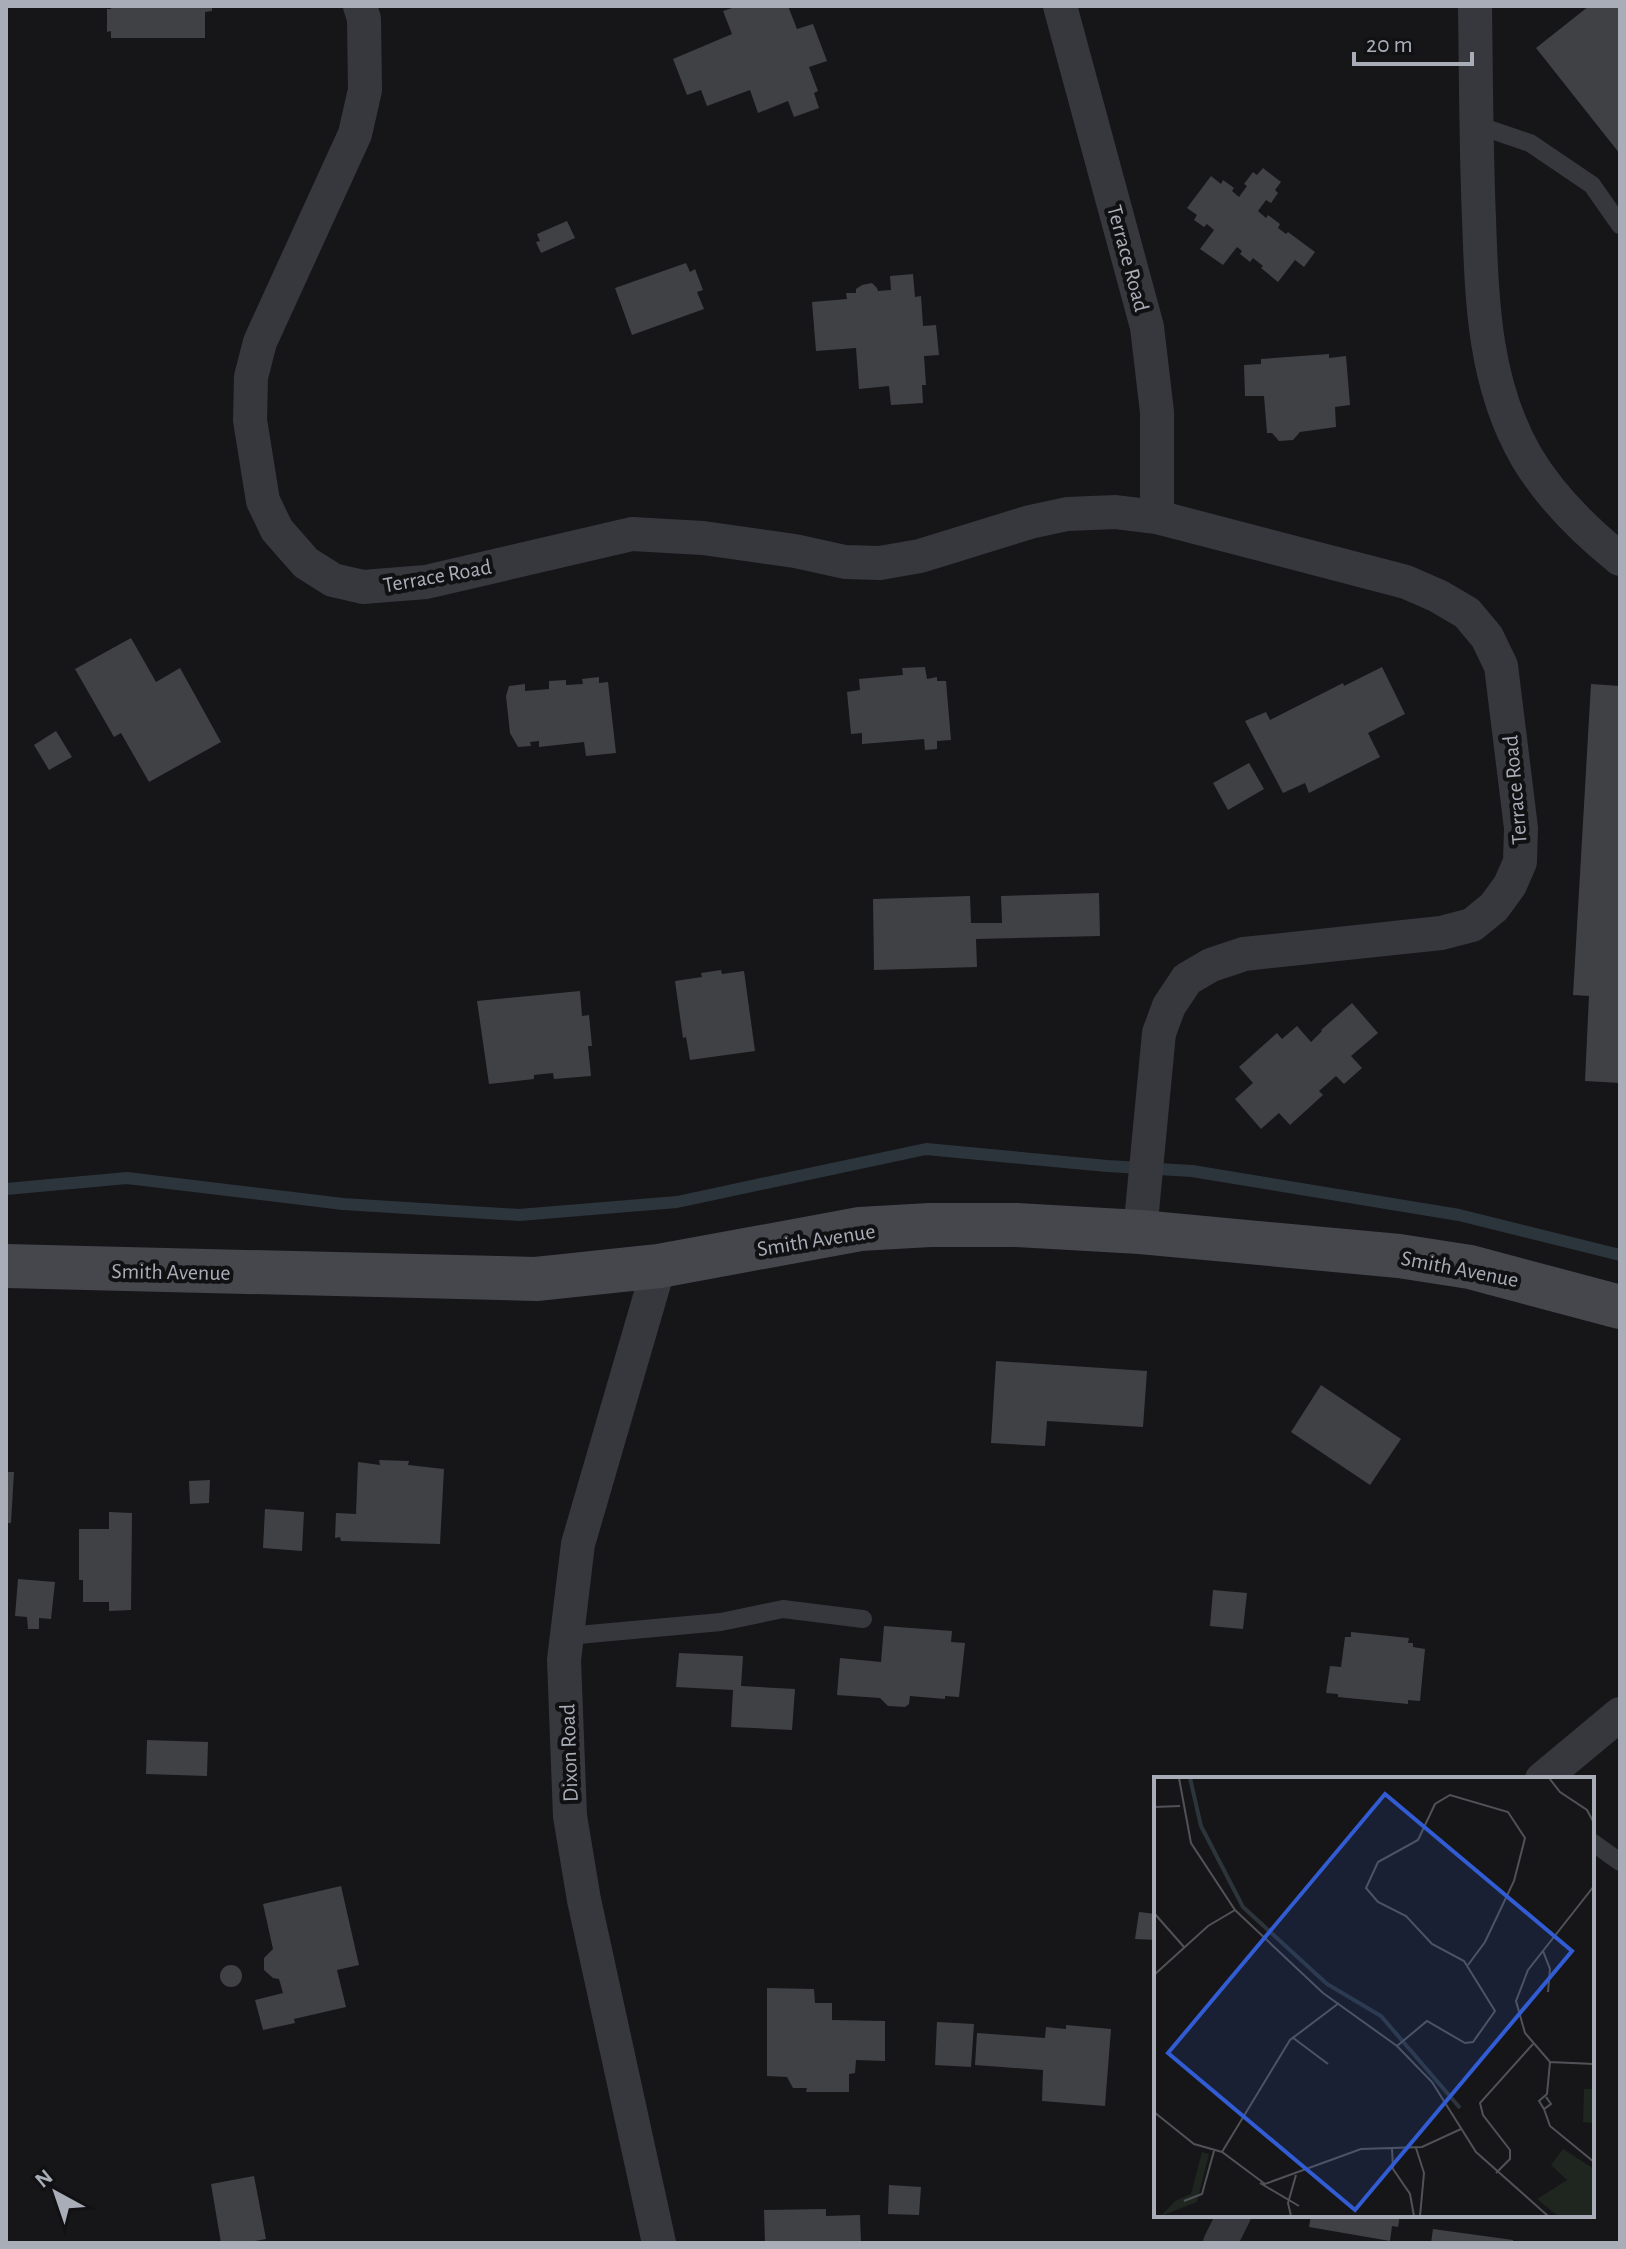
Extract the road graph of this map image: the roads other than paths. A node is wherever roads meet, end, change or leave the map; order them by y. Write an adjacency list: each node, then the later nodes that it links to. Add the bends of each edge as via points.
1 (360, 6): 6 (street, Terrace Road, via 365,90 355,134 260,342 251,377 250,420 263,501 277,530 306,563 333,580 363,587 426,582 632,534 703,538 880,563 1067,514)
2 (1060, 6): 6 (street, Terrace Road, via 1147,327 1157,412)
3 (1475, 6): 4 (street)
4 (1477, 125): 5 (lane, via 1530,143 1592,185); 7 (street, via 1481,287 1488,352 1502,402 1526,456 1555,497)
5 (1620, 225)
6 (1157, 517): 8 (street, Terrace Road, via 1406,582 1467,613 1501,666 1521,828 1520,862 1510,885 1472,925 1441,933 1244,954 1187,979 1159,1033)
7 (1620, 559)
8 (1140, 1232): 10 (main road, Smith Avenue, via 1016,1225 860,1229); 11 (main road, Smith Avenue, via 1427,1260)
9 (6, 1266): 10 (main road, Smith Avenue, via 536,1279)
10 (659, 1266): 13 (street, Dixon Road, via 578,1544)
11 (1620, 1307)
12 (863, 1619): 13 (lane, via 783,1609 721,1622)
13 (567, 1636): 19 (street, Dixon Road, via 570,1816)
14 (1620, 1714): 15 (street)
15 (1547, 1777)
16 (1594, 1843): 17 (lane)
17 (1620, 1862)
18 (1233, 2217): 20 (street)
19 (659, 2243)
20 (1220, 2243)

